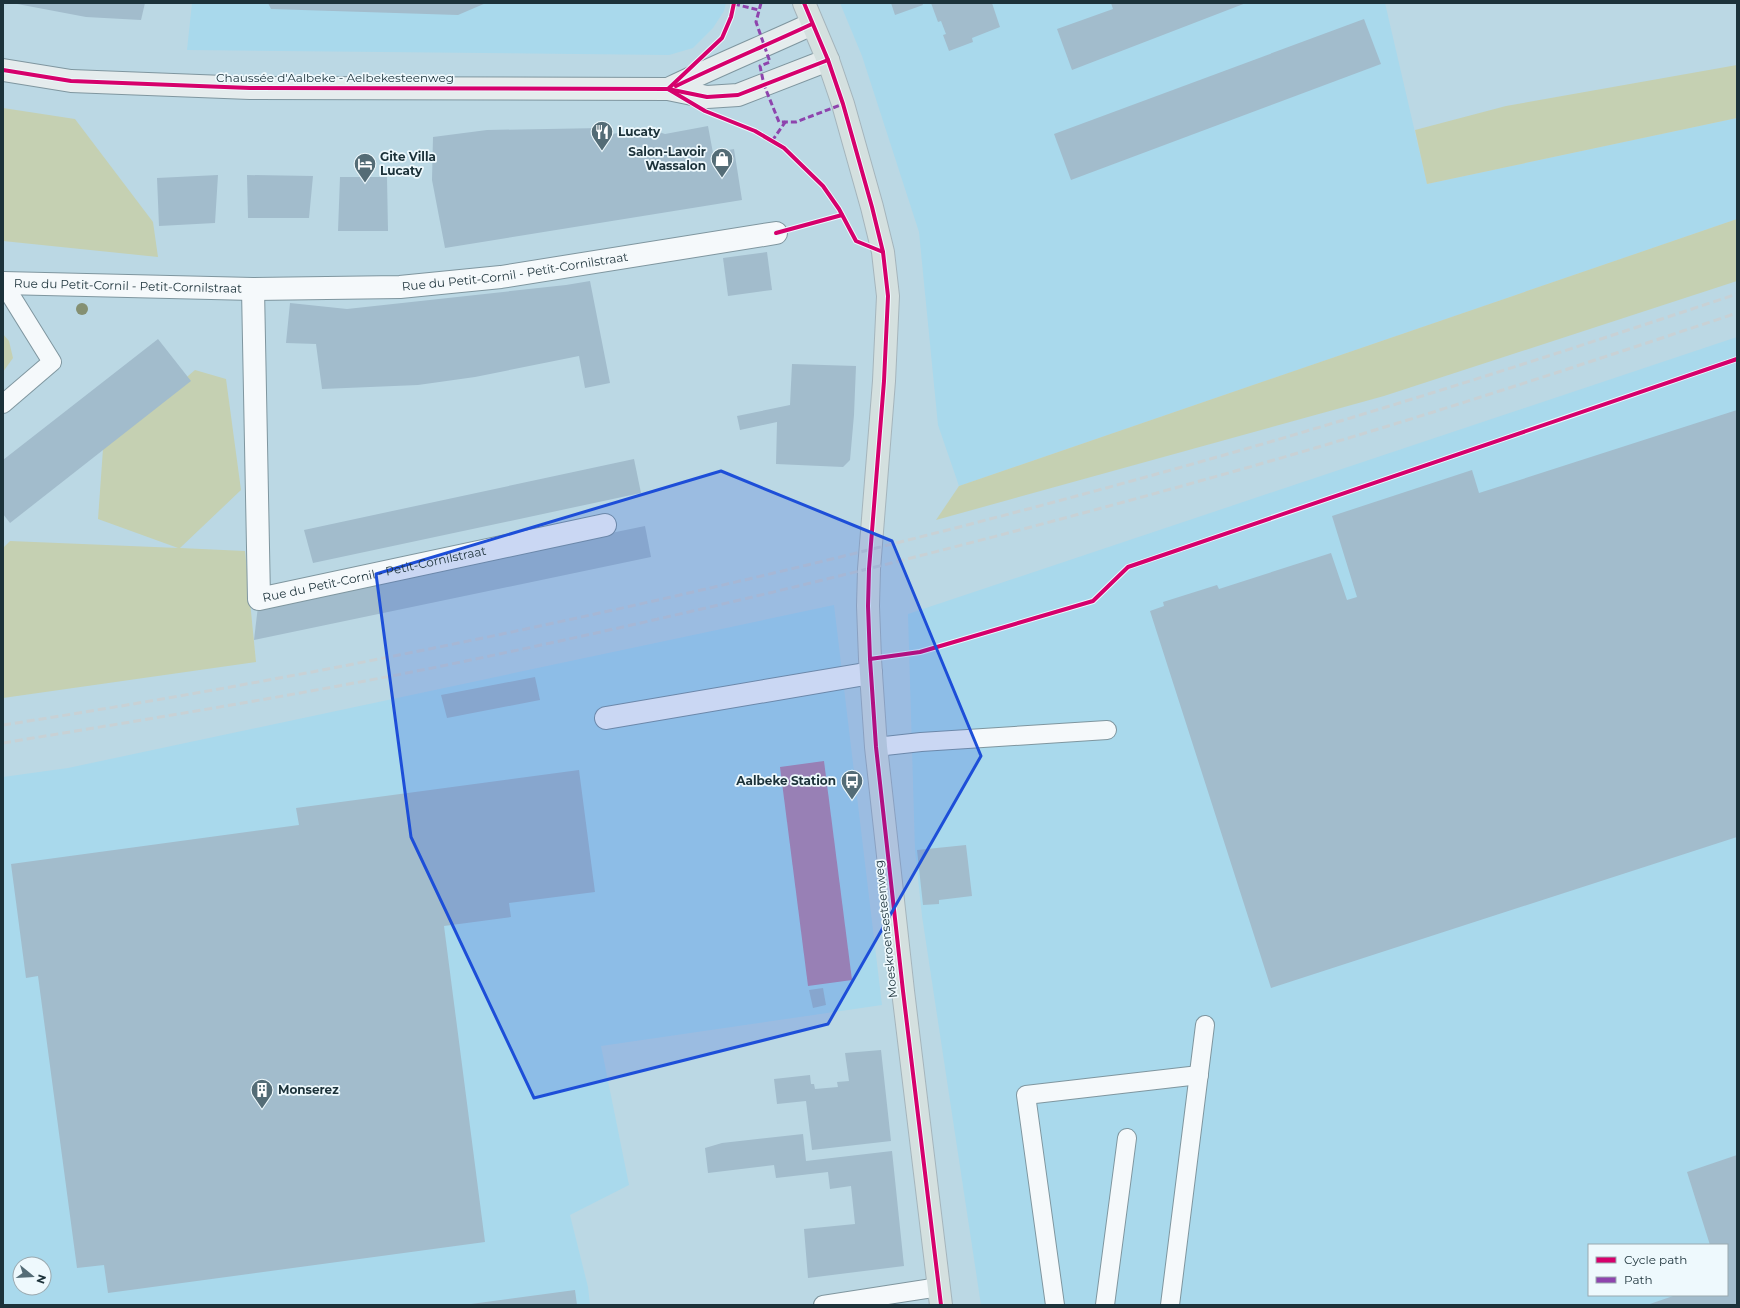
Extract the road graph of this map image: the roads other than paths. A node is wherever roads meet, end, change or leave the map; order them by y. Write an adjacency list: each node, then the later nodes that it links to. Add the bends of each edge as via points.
1 (804, 3): 2 (main road, Moeskroensesteenweg)
2 (812, 24): 3 (main road, Moeskroensesteenweg); 5 (main road, Chaussée d'Aalbeke - Aelbekesteenweg)
3 (828, 60): 5 (main road, Chaussée d'Aalbeke - Aelbekesteenweg, via 738,95 707,97); 11 (main road, Moeskroensesteenweg, via 872,207 883,252 888,296 884,381 870,550 868,606)
4 (3, 70): 5 (main road, Chaussée d'Aalbeke - Aelbekesteenweg, via 71,81 250,88)
5 (668, 89)
6 (776, 233): 8 (street, Rue du Petit-Cornil - Petit-Cornilstraat, via 501,277 400,288)
7 (3, 283): 8 (street, Rue du Petit-Cornil - Petit-Cornilstraat); 9 (lane, via 52,362)
8 (253, 289): 10 (street, Rue du Petit-Cornil - Petit-Cornilstraat, via 260,599)
9 (3, 404)
10 (605, 525)
11 (871, 673): 12 (street); 14 (main road, Moeskroensesteenweg)
12 (606, 718)
13 (1107, 730): 14 (lane)
14 (876, 747): 18 (main road, Moeskroensesteenweg)
15 (1206, 1025): 16 (lane)
16 (1199, 1075): 20 (lane, via 1026,1095); 22 (lane)
17 (1127, 1138): 21 (lane)
18 (940, 1296): 19 (lane)
19 (823, 1305)
20 (1055, 1305)
21 (1105, 1305)
22 (1170, 1305)

